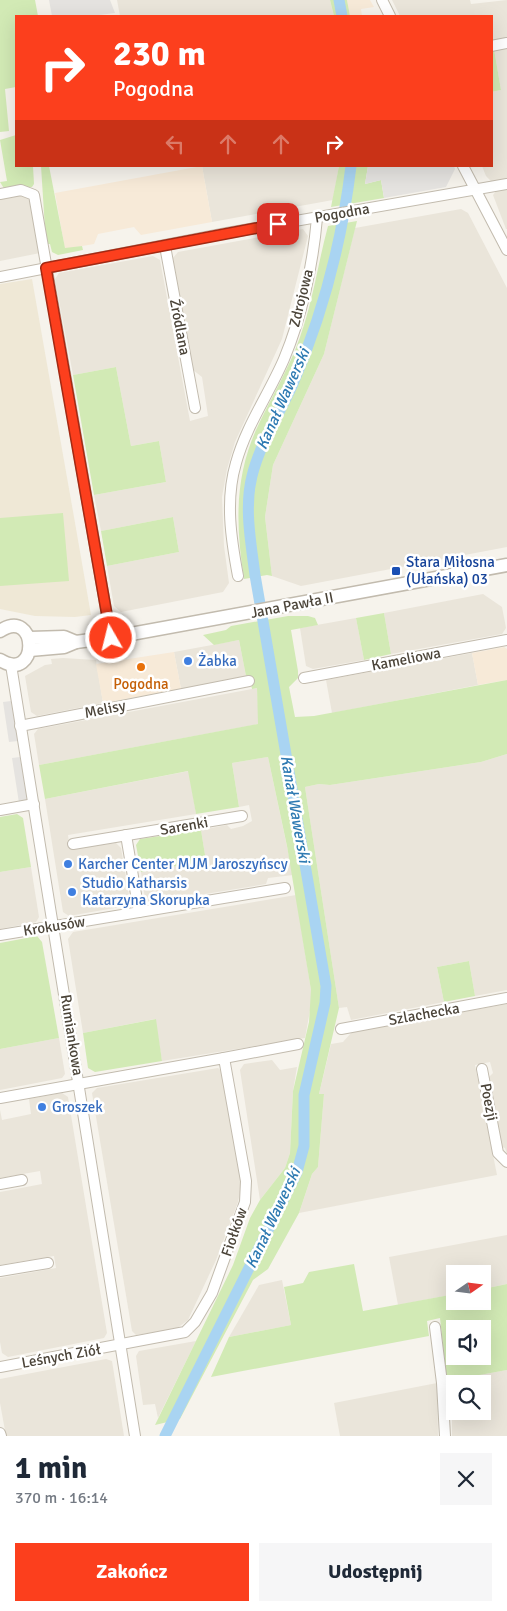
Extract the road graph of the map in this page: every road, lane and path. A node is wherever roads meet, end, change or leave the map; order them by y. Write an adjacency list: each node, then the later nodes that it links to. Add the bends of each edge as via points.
1 (382, 0): 2 (street)
2 (390, 15)
3 (507, 43): 4 (street)
4 (493, 46)
5 (464, 167): 7 (street)
6 (507, 184): 7 (street, Pogodna)
7 (475, 190): 9 (street, Pogodna); 11 (street)
8 (0, 194): 12 (street, via 21,190 34,195)
9 (317, 218): 10 (street, Pogodna); 16 (street, Zdrojowa, via 301,307 287,350 236,463 229,505)
10 (165, 246): 12 (street, Pogodna); 14 (street, Źródlana)
11 (507, 250)
12 (46, 268): 13 (street, Pogodna); 18 (street)
13 (0, 277)
14 (196, 408)
15 (507, 568): 18 (street, Jana Pawła II)
16 (238, 576)
17 (0, 630): 20 (street, via 16,627 26,633)
18 (111, 638): 20 (street, Jana Pawła II, via 76,642 64,637)
19 (507, 640): 22 (street, Kameliowa)
20 (30, 644): 21 (street, via 23,661)
21 (5, 662): 24 (street, Rumiankowa)
22 (304, 678)
23 (249, 681): 24 (street, Melisy)
24 (20, 726): 25 (street, Rumiankowa)
25 (34, 804): 26 (street); 32 (street, Rumiankowa)
26 (0, 810)
27 (242, 816): 28 (street, Sarenki)
28 (126, 835): 29 (street, Sarenki); 31 (street)
29 (73, 844)
30 (285, 888): 31 (street, Krokusów)
31 (139, 912): 32 (street, Krokusów)
32 (54, 926): 33 (street, Krokusów); 39 (street, Rumiankowa)
33 (0, 935)
34 (507, 998): 35 (street, Szlachecka)
35 (341, 1029)
36 (298, 1044): 37 (street)
37 (224, 1058): 39 (street); 47 (street, Fiołków, via 246,1181 245,1202 234,1237 212,1293 195,1322 185,1332)
38 (482, 1069): 41 (street, Poezji, via 498,1153)
39 (80, 1084): 40 (street); 47 (street, Rumiankowa)
40 (0, 1098)
41 (507, 1162)
42 (22, 1180): 43 (street)
43 (0, 1184)
44 (48, 1263): 45 (street)
45 (0, 1271)
46 (435, 1327): 50 (street)
47 (122, 1345): 48 (street, Leśnych Ziół); 49 (street, Rumiankowa)
48 (0, 1367)
49 (135, 1436)
50 (445, 1436)

